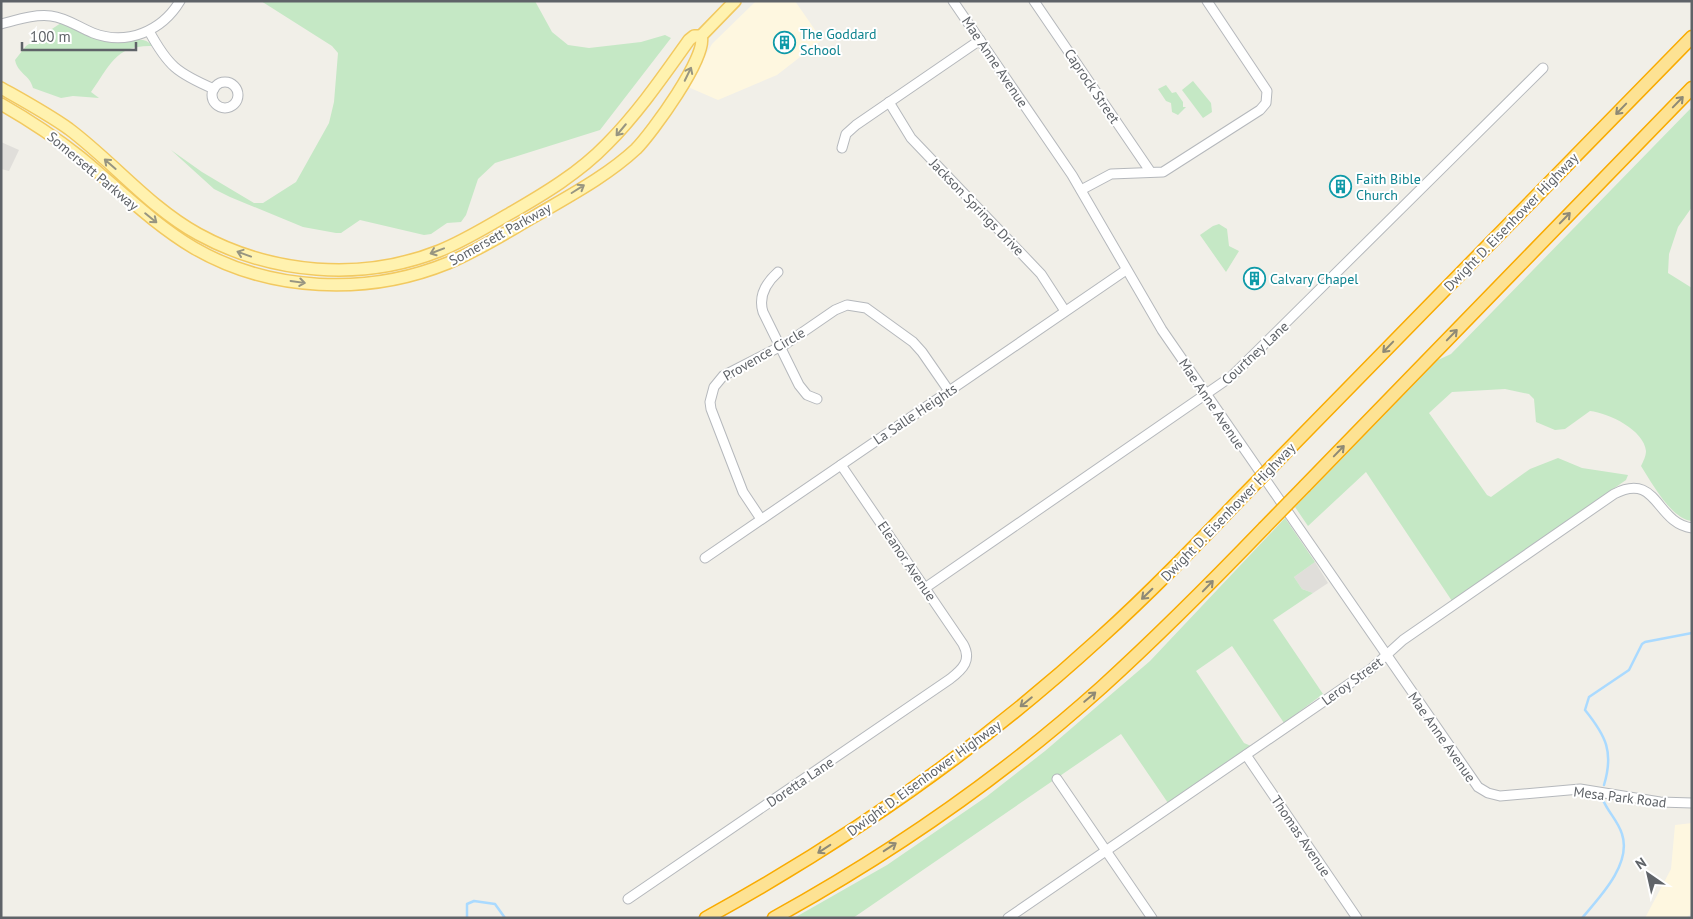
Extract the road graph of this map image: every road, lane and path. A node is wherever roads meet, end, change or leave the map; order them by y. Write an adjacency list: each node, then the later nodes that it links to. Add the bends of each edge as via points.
1 (180, 1): 7 (street, via 163,22)
2 (735, 1): 8 (main road, Somersett Parkway)
3 (953, 1): 10 (street, Mae Anne Avenue)
4 (1034, 1): 18 (street, Caprock Street)
5 (1207, 1): 18 (street, via 1263,84 1268,96 1266,104 1171,167 1158,174)
6 (1, 24): 7 (street, via 50,16 111,37)
7 (150, 31): 14 (street, via 172,67)
8 (701, 36): 12 (main road, Somersett Parkway, one-way to 12, via 689,40 607,145 557,186 438,251 363,269 325,270 288,266 254,258 212,241 165,211 68,129); 16 (main road, Somersett Parkway, one-way to 8, via 49,133 156,223 196,249 241,269 270,277 317,284 358,284 410,276 468,254 622,161 648,136 670,107 702,48)
9 (1692, 37): 40 (highway, Dwight D. Eisenhower Highway, one-way to 40, bridge, via 1129,612 1006,719 931,777 844,836)
10 (980, 40): 15 (street); 19 (street, Mae Anne Avenue)
11 (1543, 68): 25 (street, Courtney Lane, via 1251,358)
12 (1, 88)
13 (1692, 88): 41 (highway, one-way to 13, bridge, via 903,839 1064,720 1152,641)
14 (214, 89)
15 (889, 102): 17 (street, via 850,130); 22 (street, Jackson Springs Drive, via 911,138 1041,274)
16 (1, 104)
17 (842, 148)
18 (1150, 171): 19 (street, via 1111,174)
19 (1081, 190): 20 (street, Mae Anne Avenue)
20 (1126, 270): 22 (street, La Salle Heights); 25 (street, Mae Anne Avenue)
21 (778, 272): 23 (street, via 767,284 762,303)
22 (1065, 311): 24 (street, La Salle Heights)
23 (780, 347): 24 (street, Provence Circle, via 840,307 860,306 918,346); 26 (street, via 803,391); 28 (street, Provence Circle, via 723,376 714,387 710,402 737,478)
24 (948, 391): 27 (street, La Salle Heights)
25 (1207, 395): 31 (street, Courtney Lane); 32 (street, Mae Anne Avenue)
26 (818, 399)
27 (841, 465): 28 (street, La Salle Heights); 31 (street, Eleanor Avenue)
28 (761, 519): 30 (street, La Salle Heights)
29 (1692, 528): 32 (street, Leroy Street, via 1671,520 1648,492 1635,488 1620,491 1403,640)
30 (705, 558)
31 (925, 588): 33 (street, Eleanor Avenue, via 963,644)
32 (1386, 656): 34 (street, Leroy Street); 36 (street, Mae Anne Avenue, via 1467,774)
33 (968, 660): 39 (street, Doretta Lane, via 950,679)
34 (1246, 755): 38 (street, Leroy Street); 44 (street, Thomas Avenue)
35 (1056, 779): 38 (street)
36 (1488, 793): 37 (street, Mesa Park Road, via 1500,796 1591,790 1660,802)
37 (1692, 803)
38 (1106, 851): 42 (street, Leroy Street); 43 (street)
39 (628, 899)
40 (706, 918)
41 (774, 918)
42 (1008, 918)
43 (1152, 918)
44 (1357, 918)

